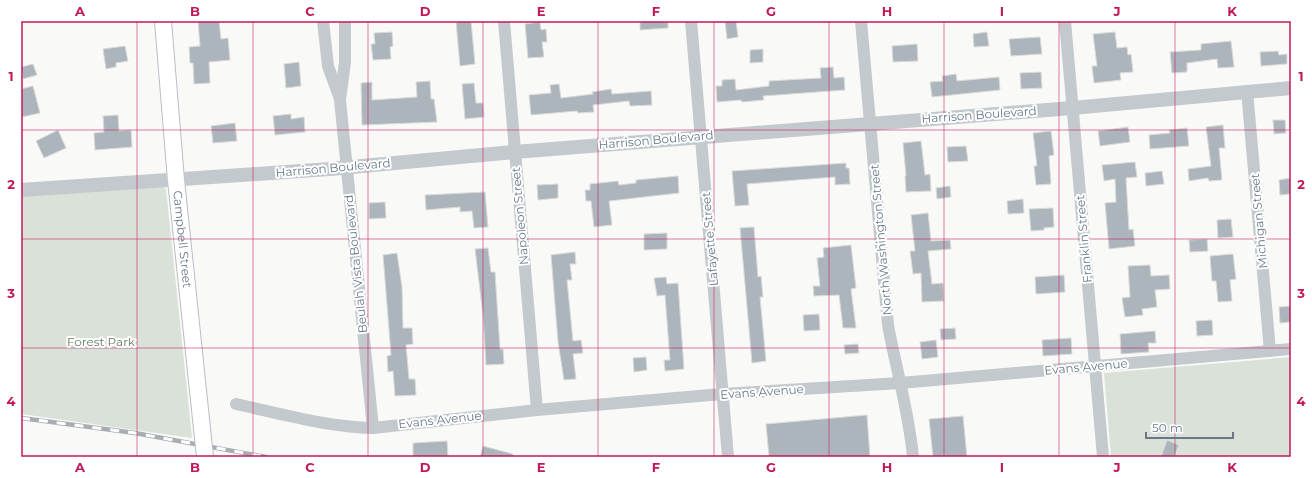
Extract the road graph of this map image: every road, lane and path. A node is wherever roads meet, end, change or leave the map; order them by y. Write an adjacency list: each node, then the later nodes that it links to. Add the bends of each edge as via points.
1 (163, 21): 16 (main road, Campbell Street)
2 (323, 21): 10 (street, Beulah Vista Boulevard, via 328,66)
3 (345, 21): 10 (street, Beulah Vista Boulevard, via 345,62)
4 (504, 21): 14 (street, Napoleon Street)
5 (691, 21): 13 (street, Lafayette Street)
6 (861, 21): 12 (street, North Washington Street)
7 (1065, 21): 11 (street, Franklin Street)
8 (1291, 88): 9 (street, Harrison Boulevard)
9 (1247, 91): 11 (street, Harrison Boulevard); 19 (street, Michigan Street)
10 (340, 100): 15 (street, Beulah Vista Boulevard)
11 (1072, 108): 12 (street, Harrison Boulevard); 20 (street, Franklin Street)
12 (871, 123): 13 (street, Harrison Boulevard); 21 (street, North Washington Street, via 888,325)
13 (702, 136): 14 (street, Harrison Boulevard); 22 (street, Lafayette Street)
14 (514, 152): 15 (street, Harrison Boulevard); 24 (street, Napoleon Street)
15 (346, 167): 16 (street, Harrison Boulevard); 25 (street, Beulah Vista Boulevard)
16 (176, 180): 17 (street, Harrison Boulevard); 26 (main road, Campbell Street, bridge)
17 (21, 190)
18 (1291, 350): 19 (street, Evans Avenue)
19 (1270, 351): 20 (street, Evans Avenue)
20 (1095, 366): 21 (street, Evans Avenue); 29 (street, Franklin Street)
21 (900, 382): 22 (street, Evans Avenue); 28 (street, North Washington Street, via 910,426)
22 (722, 394): 24 (street, Evans Avenue); 27 (street, Lafayette Street)
23 (236, 404): 25 (street, Evans Avenue, via 326,424)
24 (537, 410): 25 (street, Evans Avenue)
25 (373, 428)
26 (205, 457)
27 (728, 457)
28 (913, 457)
29 (1103, 457)

